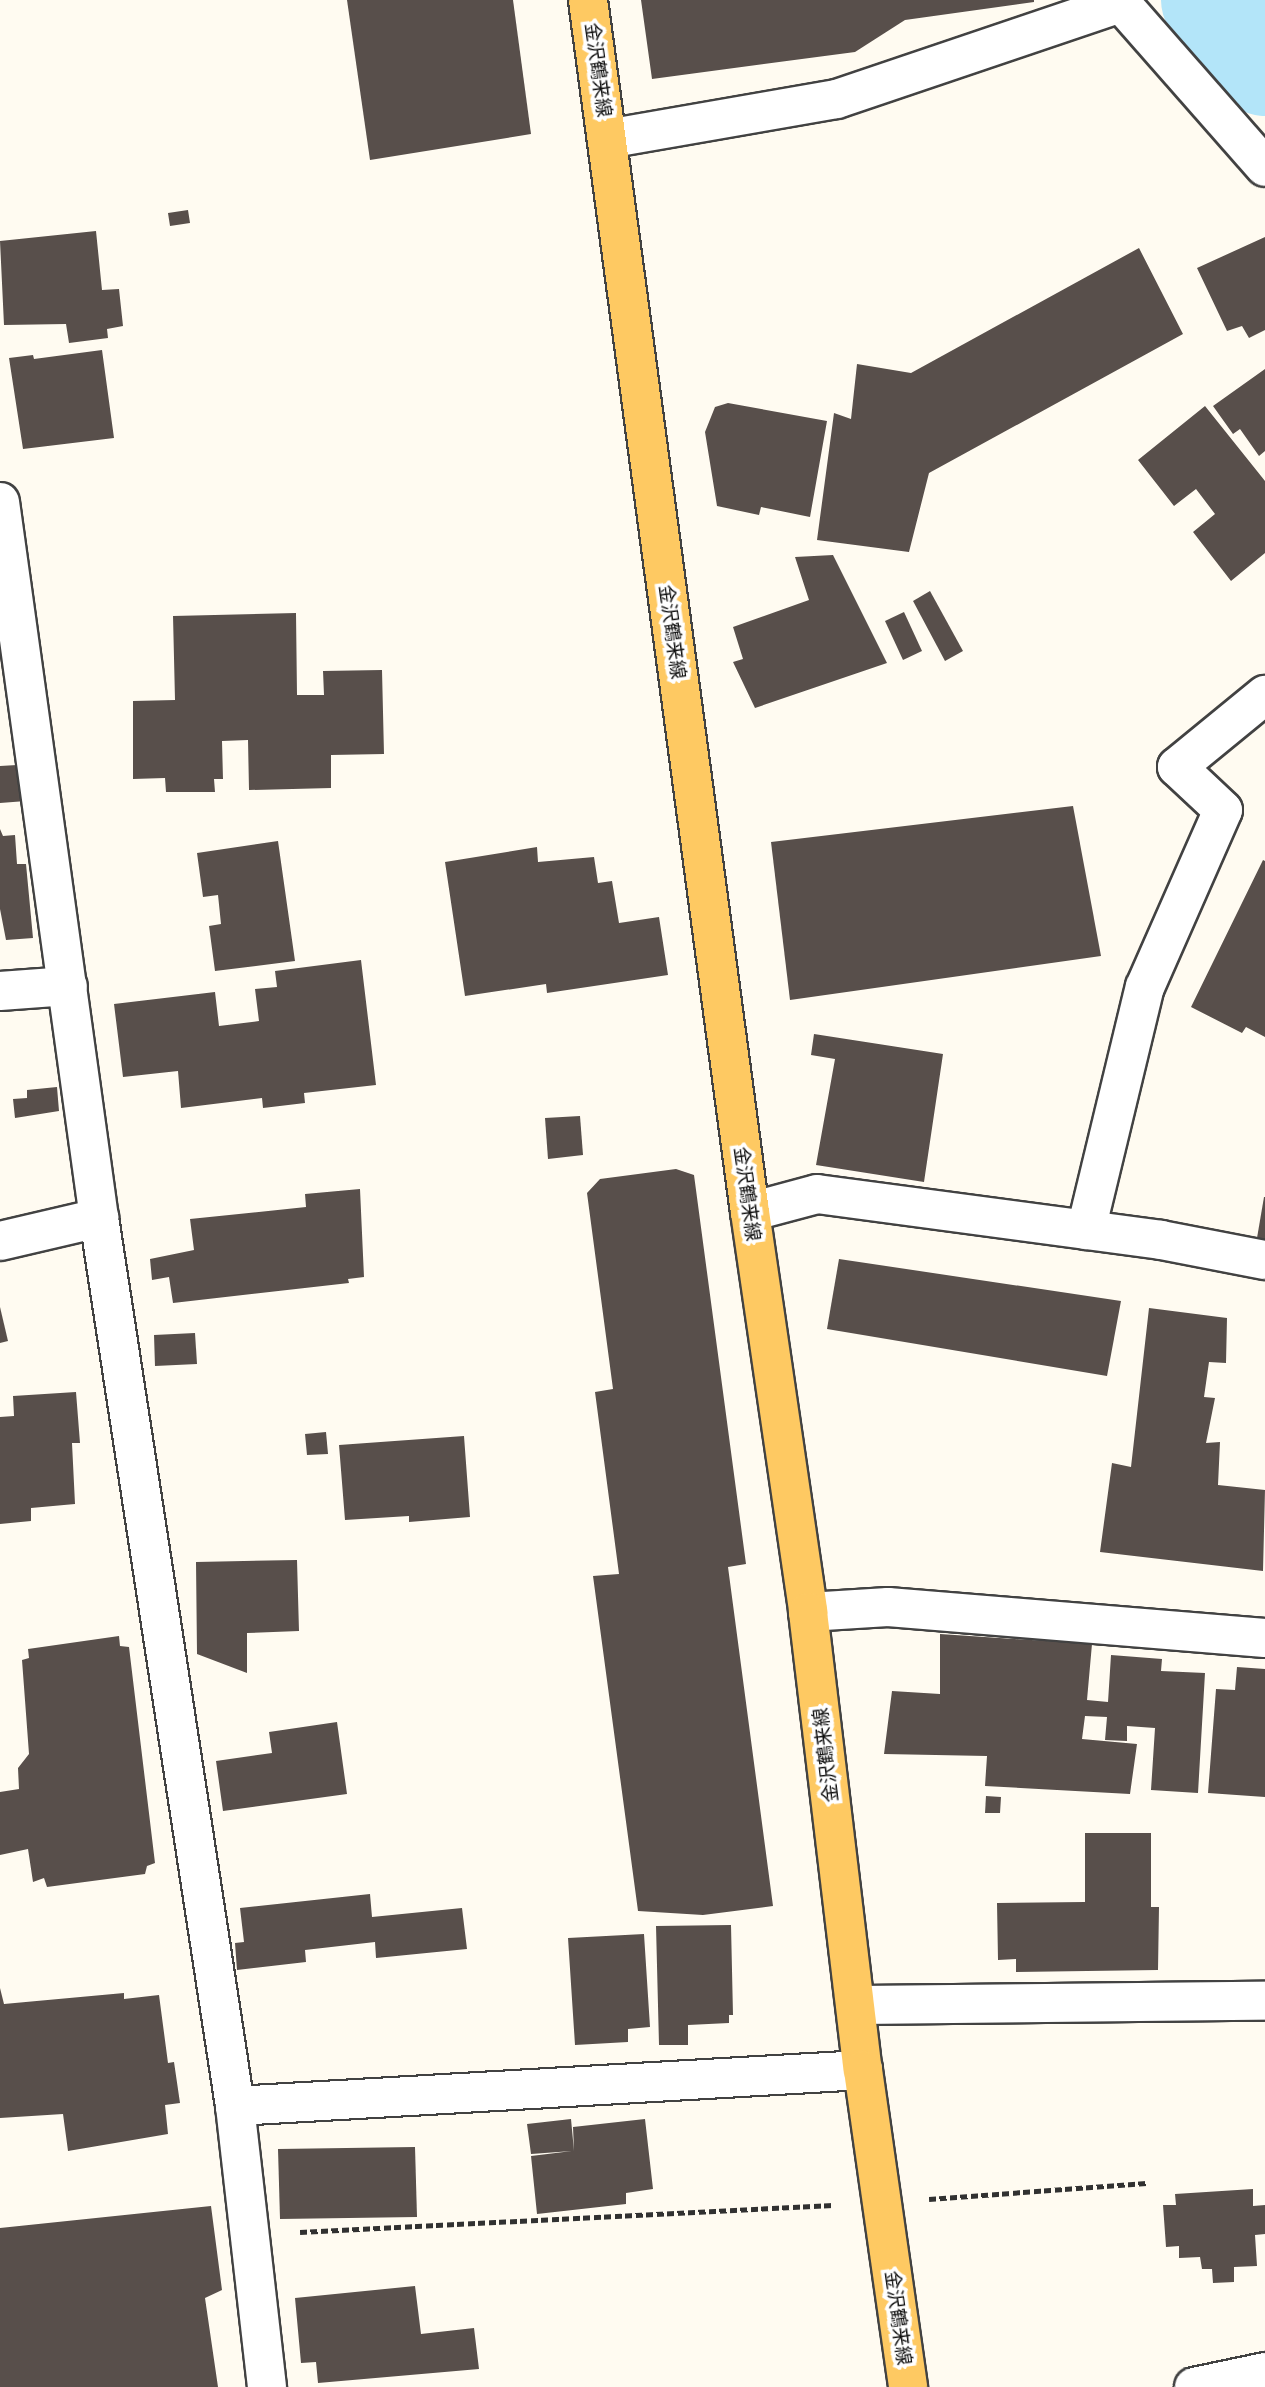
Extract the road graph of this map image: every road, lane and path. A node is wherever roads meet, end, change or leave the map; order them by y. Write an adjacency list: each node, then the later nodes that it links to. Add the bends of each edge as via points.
1 (589, 0): 2 (main road, 金沢鶴来線)
2 (607, 139): 3 (street, via 837,99 1121,3); 9 (main road, 金沢鶴来線)
3 (1265, 167)
4 (0, 502): 5 (street)
5 (9, 633): 7 (street)
6 (1265, 695): 11 (street, via 1177,767 1223,810 1145,987)
7 (68, 986): 8 (street); 10 (street)
8 (0, 992)
9 (750, 1212): 11 (street, via 817,1194); 14 (main road, 金沢鶴来線)
10 (99, 1218): 12 (street); 19 (street)
11 (1086, 1230): 13 (street)
12 (0, 1241)
13 (1265, 1260)
14 (808, 1612): 15 (street, via 888,1607); 17 (main road, 金沢鶴来線)
15 (1265, 1638)
16 (1265, 2001): 17 (street)
17 (856, 2005): 18 (main road, 金沢鶴来線)
18 (863, 2070): 19 (street); 21 (main road, 金沢鶴来線)
19 (235, 2106): 22 (street)
20 (1146, 2183): 21 (path)
21 (882, 2203): 22 (path); 25 (main road, 金沢鶴来線)
22 (250, 2235): 24 (street)
23 (1265, 2371): 26 (street)
24 (267, 2387)
25 (908, 2387)
26 (1194, 2387)

